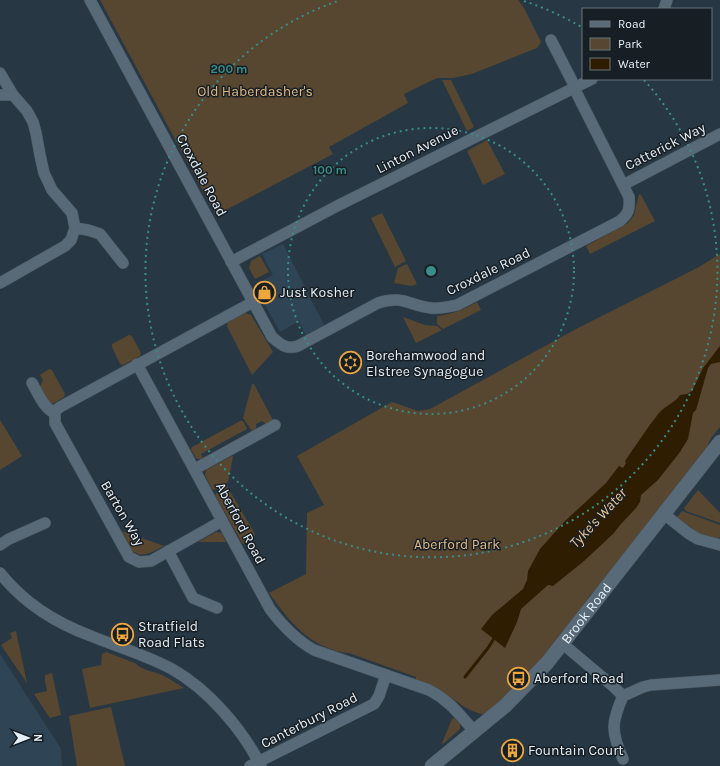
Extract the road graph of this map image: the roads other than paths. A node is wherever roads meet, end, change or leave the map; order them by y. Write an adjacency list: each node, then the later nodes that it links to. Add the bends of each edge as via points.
1 (90, 0): 11 (street, Croxdale Road)
2 (551, 40): 5 (street)
3 (0, 73): 7 (street)
4 (590, 80): 5 (street, Linton Avenue)
5 (574, 88): 9 (street, Croxdale Road); 11 (street, Linton Avenue)
6 (0, 95): 7 (street)
7 (13, 95): 10 (street, via 33,122 44,173 52,190 72,213)
8 (720, 134): 9 (street, Catterick Way)
9 (623, 184): 14 (street, Croxdale Road, via 629,197 630,208 620,221 457,305 431,308 400,300 388,300 292,348 285,347 272,337)
10 (75, 228): 12 (street, via 100,234); 13 (street, via 71,240 65,246)
11 (231, 262): 14 (street, Croxdale Road)
12 (123, 263)
13 (0, 283)
14 (253, 302): 15 (street)
15 (137, 364): 17 (street, via 60,407); 20 (street, Aberford Road)
16 (32, 383): 17 (street, Barton Way, via 47,407)
17 (55, 414): 26 (street, Barton Way, via 55,423 129,557 145,562)
18 (275, 425): 20 (street)
19 (720, 442): 21 (street, Brook Road)
20 (194, 469): 22 (street, Aberford Road)
21 (664, 514): 25 (street, via 698,539); 29 (street, Brook Road)
22 (222, 521): 26 (street, Barton Way); 30 (street, Aberford Road, via 270,609 284,628 314,650)
23 (45, 523): 24 (street)
24 (0, 545)
25 (720, 545)
26 (168, 551): 28 (street, via 193,598)
27 (0, 573): 35 (street, via 28,600 68,627 152,659 202,690 243,736)
28 (217, 608)
29 (564, 644): 32 (street); 33 (street, Brook Road, via 505,706)
30 (386, 675): 33 (street, Aberford Road, via 440,696 450,703); 35 (street, Canterbury Road, via 374,704)
31 (720, 680): 32 (street, via 651,685)
32 (623, 696): 34 (street, via 613,723 615,742)
33 (474, 731): 36 (street, Brook Road)
34 (623, 759)
35 (257, 765)
36 (432, 766)

